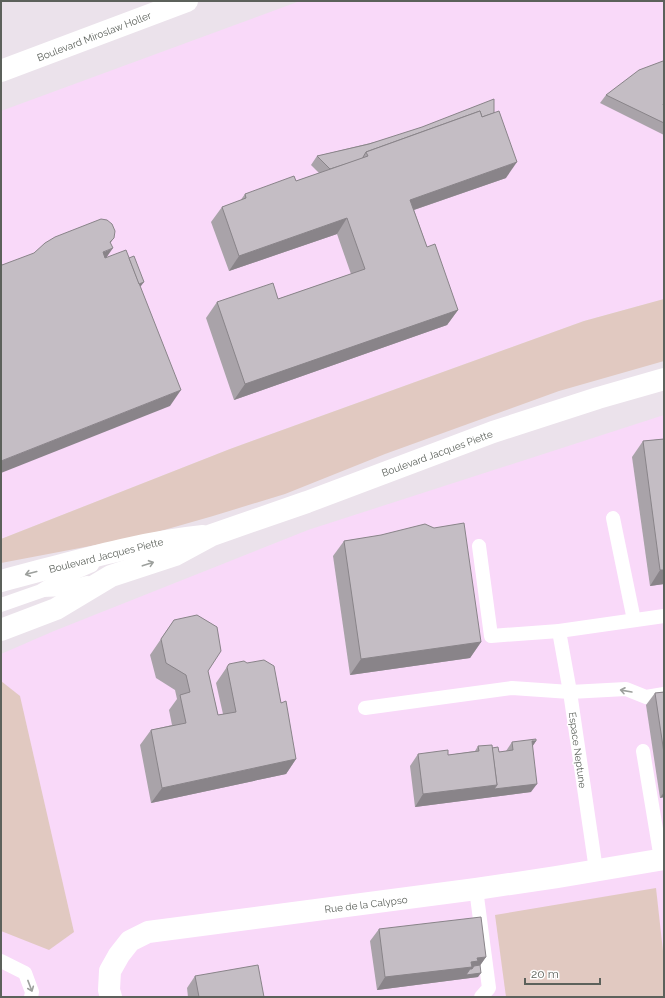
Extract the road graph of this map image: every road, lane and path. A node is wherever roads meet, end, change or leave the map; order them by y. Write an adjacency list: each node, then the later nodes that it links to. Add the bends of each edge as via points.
1 (187, 1): 2 (main road, Boulevard Miroslaw Holler)
2 (1, 71)
3 (664, 379): 5 (main road, Boulevard Jacques Piette, via 493,432)
4 (613, 518): 13 (lane)
5 (212, 535): 7 (main road, Boulevard Jacques Piette, via 172,539); 8 (main road, Boulevard Jacques Piette, one-way to 5, via 175,555)
6 (479, 546): 15 (lane, via 491,636)
7 (136, 547): 9 (main road, Boulevard Jacques Piette, one-way to 9); 10 (lane, via 62,578)
8 (111, 576): 10 (lane, via 65,589); 14 (main road, Boulevard Jacques Piette, via 56,608)
9 (1, 581)
10 (41, 591): 11 (lane)
11 (1, 605)
12 (664, 616): 13 (lane)
13 (634, 620): 15 (lane)
14 (1, 630)
15 (559, 630): 16 (lane, Espace Neptune)
16 (570, 692): 17 (lane, one-way to 16, via 646,697 626,689); 18 (lane, via 512,688); 21 (lane, Espace Neptune)
17 (664, 694)
18 (365, 708)
19 (643, 751): 20 (lane)
20 (663, 859): 21 (main road, Rue de la Calypso)
21 (596, 870): 22 (main road, Rue de la Calypso)
22 (476, 889): 25 (main road, Rue de la Calypso, via 148,932 130,941 119,955 110,971); 26 (lane, via 489,988)
23 (1, 961): 24 (lane, one-way to 24, via 25,973 32,992)
24 (30, 997)
25 (111, 997)
26 (481, 997)

